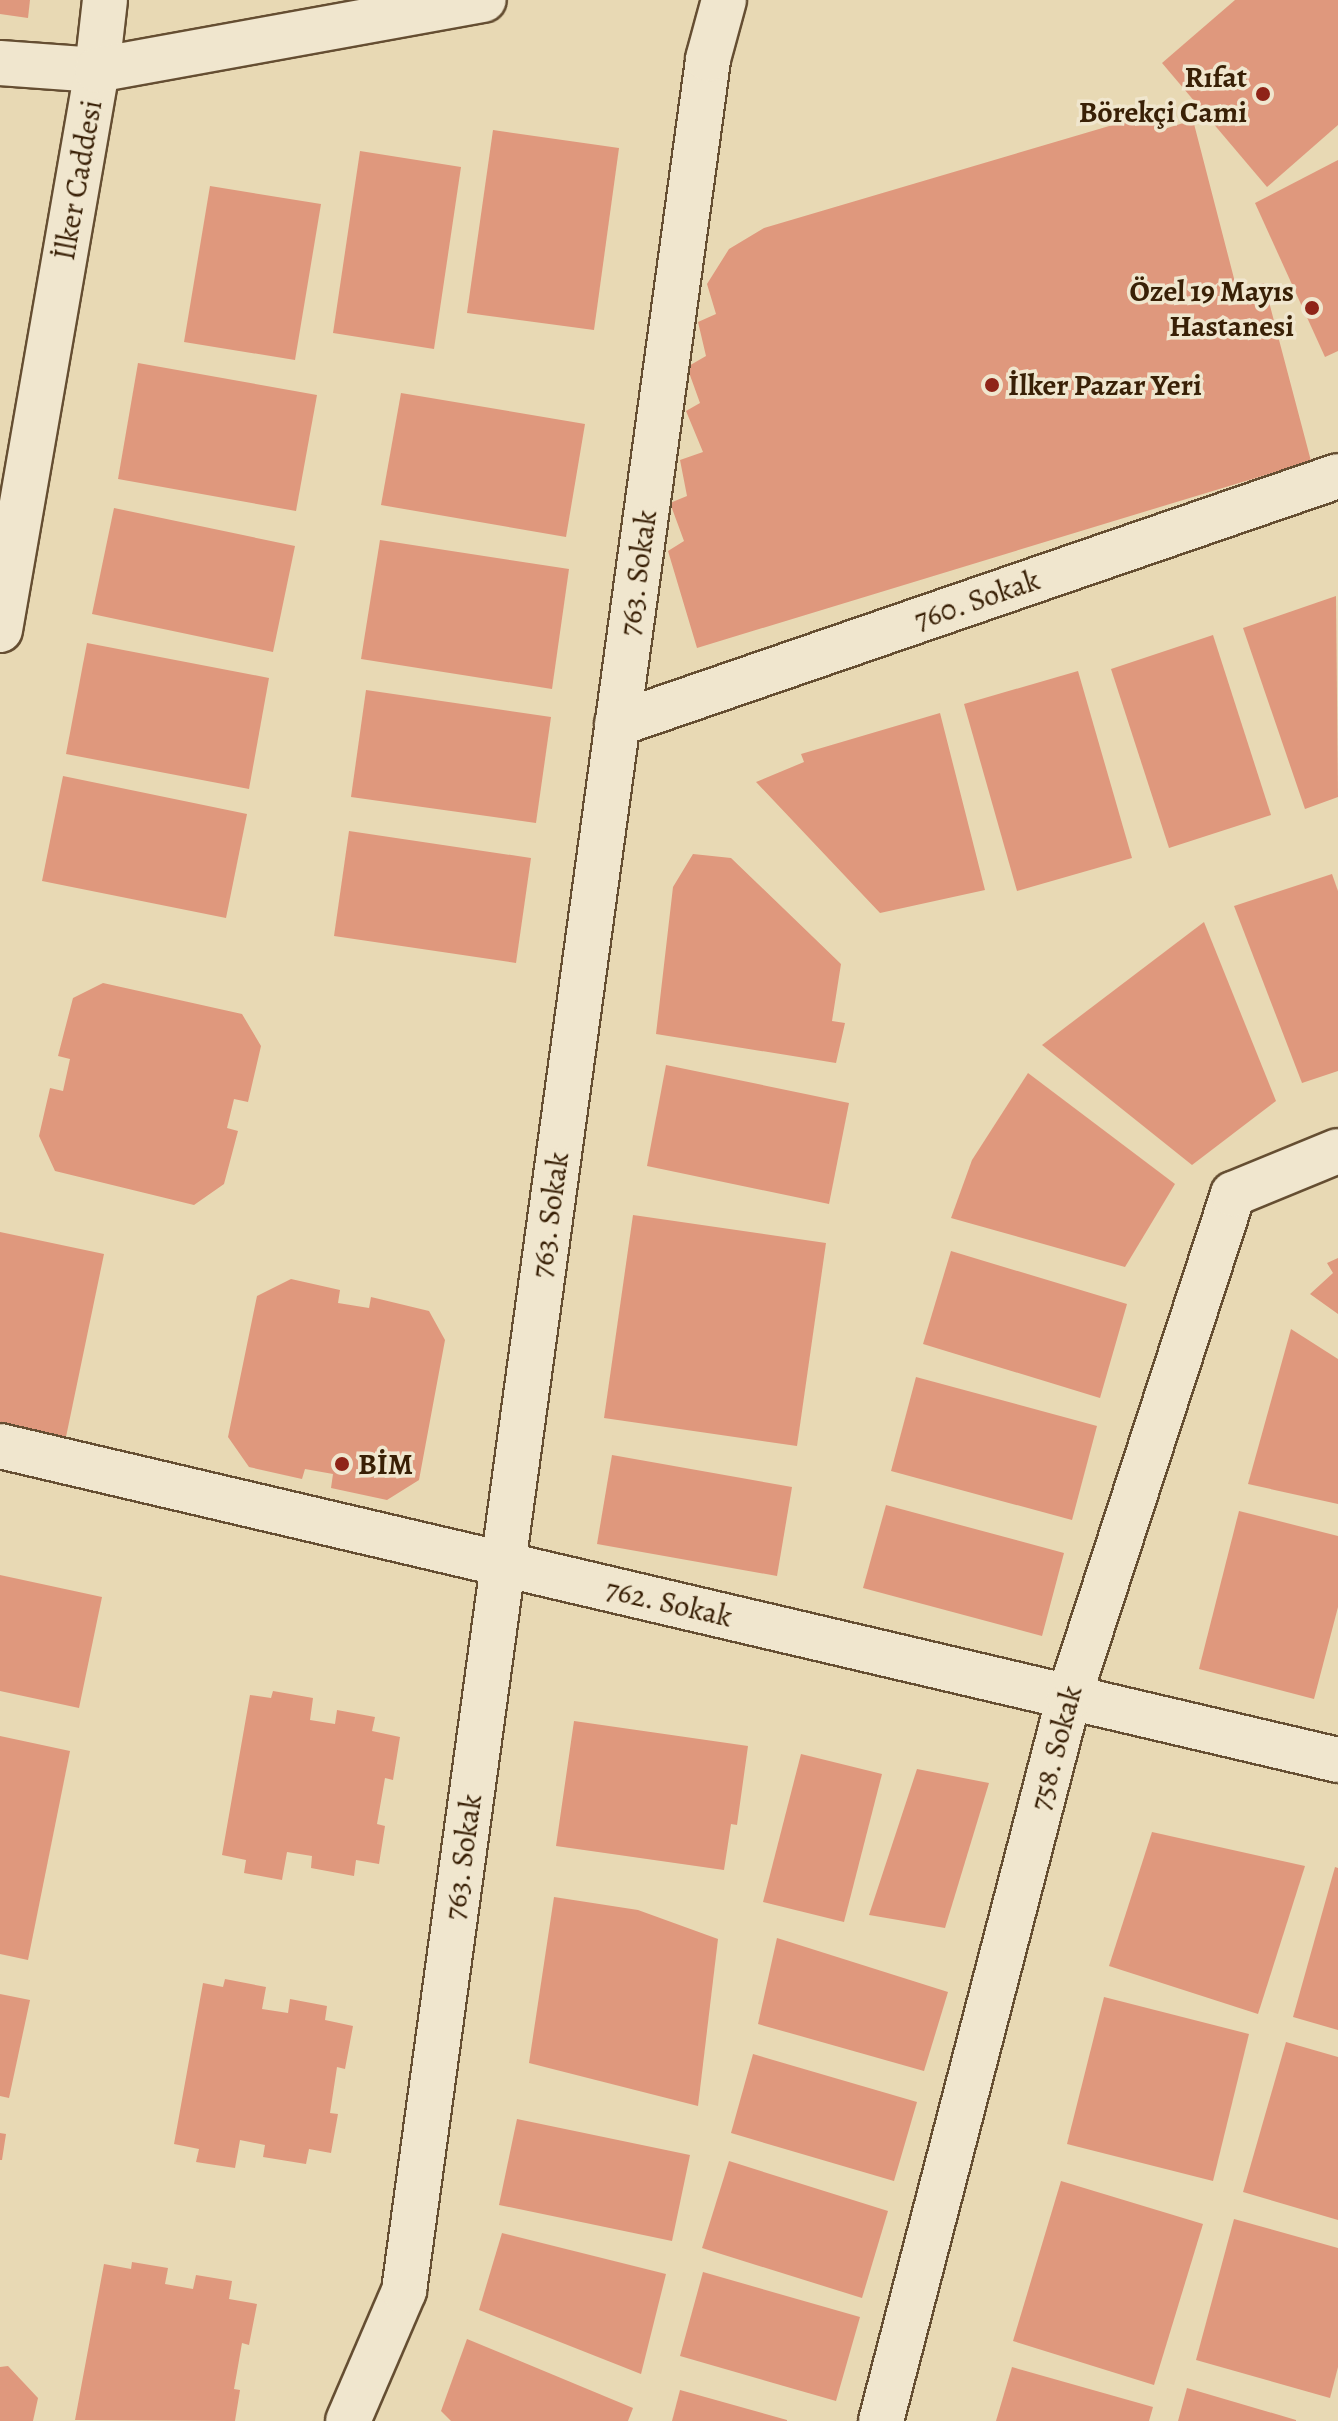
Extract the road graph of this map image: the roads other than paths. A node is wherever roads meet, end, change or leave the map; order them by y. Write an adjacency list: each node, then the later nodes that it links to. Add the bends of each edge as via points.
1 (105, 0): 5 (street)
2 (484, 0): 5 (street, İlker Caddesi)
3 (724, 0): 8 (street, 763. Sokak, via 708,59)
4 (0, 63): 5 (street)
5 (97, 70): 7 (street, İlker Caddesi)
6 (1338, 476): 8 (street, 760. Sokak)
7 (0, 630)
8 (617, 724): 11 (street, 763. Sokak)
9 (1338, 1151): 12 (street, 758. Sokak, via 1233,1194)
10 (0, 1446): 11 (street, 762. Sokak)
11 (503, 1564): 12 (street, 762. Sokak); 14 (street, 763. Sokak, via 404,2291)
12 (1069, 1697): 13 (street, 762. Sokak); 15 (street, 758. Sokak)
13 (1338, 1760)
14 (348, 2421)
15 (881, 2421)

